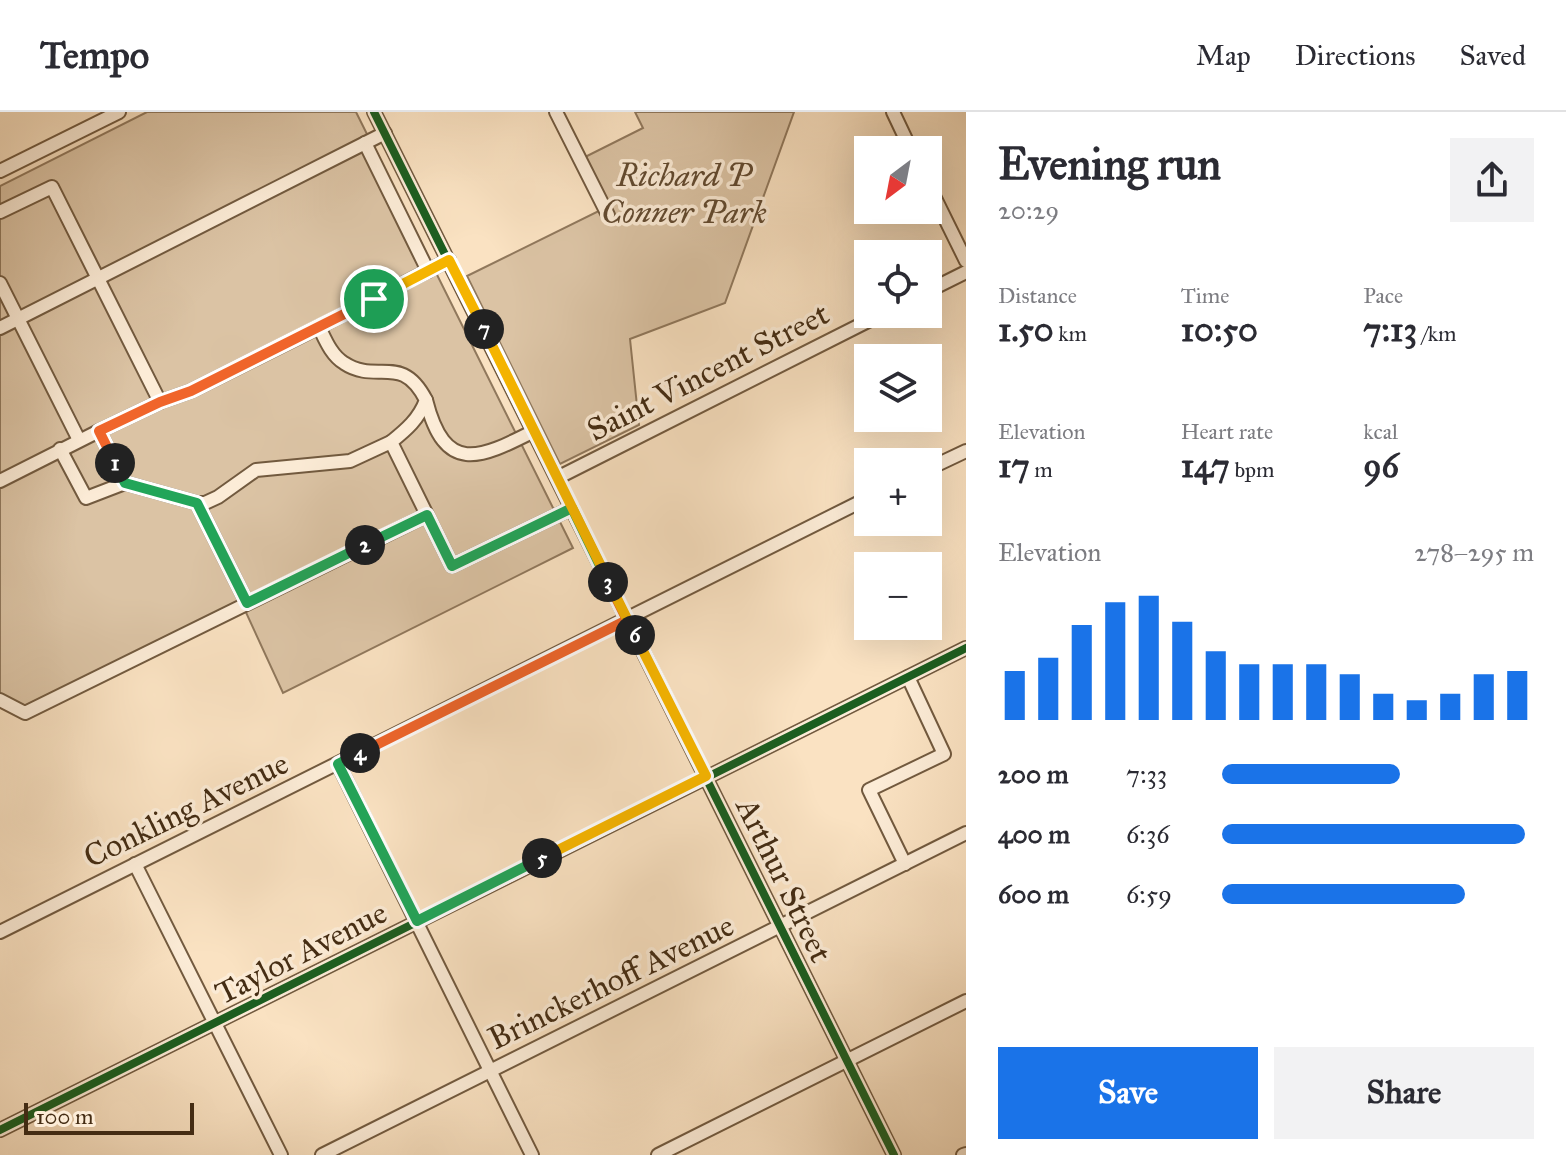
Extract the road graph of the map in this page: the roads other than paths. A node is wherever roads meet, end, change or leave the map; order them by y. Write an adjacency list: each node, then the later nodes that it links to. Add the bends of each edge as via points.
1 (119, 112): 8 (street)
2 (374, 112): 5 (street, Arthur Street)
3 (556, 112): 11 (street)
4 (893, 112): 6 (street)
5 (385, 133): 7 (street); 12 (street, Arthur Street)
6 (904, 136)
7 (365, 143): 14 (street); 16 (street)
8 (0, 171)
9 (0, 212): 16 (street, via 52,187)
10 (942, 212): 13 (street)
11 (608, 215)
12 (449, 260): 14 (street); 26 (street, Arthur Street)
13 (966, 261)
14 (428, 271): 20 (street)
15 (966, 272): 18 (street)
16 (98, 278): 19 (street); 24 (street)
17 (0, 283): 19 (street)
18 (942, 284)
19 (18, 319): 21 (street); 27 (street)
20 (319, 327): 23 (street, via 343,363 362,371 408,376); 24 (street)
21 (0, 328)
22 (854, 328): 32 (street, Saint Vincent Street)
23 (426, 400): 26 (street, via 440,438 470,457 491,453); 28 (street, via 415,420)
24 (160, 402): 25 (street)
25 (99, 431): 27 (street); 34 (street)
26 (534, 431): 32 (street, Arthur Street)
27 (79, 440): 29 (street)
28 (391, 442): 35 (street, via 350,461 256,470 218,497); 38 (street)
29 (60, 449): 33 (street); 34 (street, via 86,498)
30 (966, 451): 31 (street)
31 (942, 462)
32 (557, 478): 37 (street, Arthur Street)
33 (0, 481)
34 (125, 483): 35 (street)
35 (197, 503): 39 (street)
36 (854, 505): 40 (street, Conkling Avenue)
37 (572, 508): 38 (street, via 452,566); 40 (street, Arthur Street)
38 (427, 515): 39 (street)
39 (247, 603): 43 (street, via 25,713)
40 (627, 620): 44 (street, Conkling Avenue); 45 (street, Arthur Street)
41 (966, 648): 42 (street, Taylor Avenue)
42 (908, 677): 45 (street, Taylor Avenue); 48 (street, via 944,754 869,790)
43 (0, 700)
44 (338, 764): 47 (street, Conkling Avenue); 49 (street)
45 (706, 776): 49 (street, Taylor Avenue); 50 (street, Arthur Street)
46 (966, 833): 48 (street, Brinckerhoff Avenue)
47 (135, 864): 51 (street, Conkling Avenue); 53 (street)
48 (905, 864): 50 (street, Brinckerhoff Avenue)
49 (417, 921): 53 (street, Taylor Avenue); 55 (street)
50 (781, 927): 54 (street, Arthur Street); 55 (street, Brinckerhoff Avenue)
51 (0, 932)
52 (966, 1001): 54 (street)
53 (216, 1022): 56 (street, Taylor Avenue); 57 (street)
54 (847, 1060): 60 (street); 61 (street, Arthur Street)
55 (490, 1071): 58 (street, Brinckerhoff Avenue); 59 (street)
56 (0, 1130)
57 (281, 1155)
58 (322, 1155)
59 (532, 1155)
60 (658, 1155)
61 (894, 1155)

